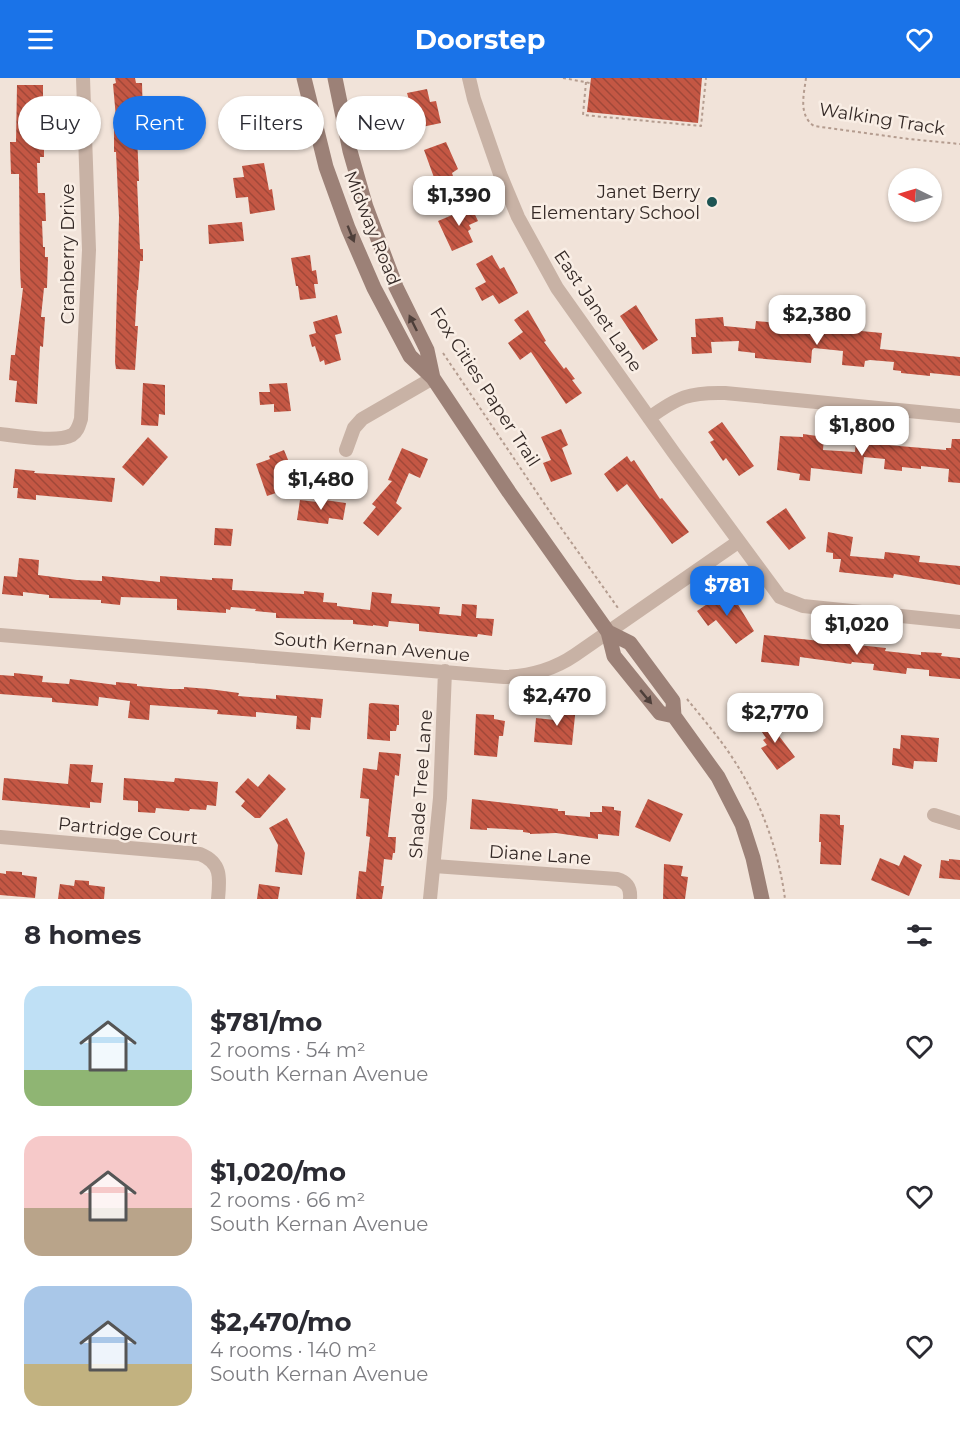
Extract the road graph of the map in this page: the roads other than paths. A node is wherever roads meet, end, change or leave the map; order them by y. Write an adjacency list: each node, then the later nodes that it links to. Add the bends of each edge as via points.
1 (83, 78): 10 (street, Cranberry Drive, via 89,249 81,418 74,434 62,438)
2 (304, 78): 6 (main road, Midway Road)
3 (470, 78): 9 (street, East Janet Lane, via 500,174 538,254 589,335)
4 (334, 82): 5 (main road, Midway Road)
5 (360, 186): 6 (main road); 7 (main road, Midway Road, one-way to 5, via 427,350 387,267)
6 (336, 194): 7 (main road, Midway Road, one-way to 7, via 389,318 410,356)
7 (433, 378): 11 (street, via 362,419); 14 (main road, Midway Road)
8 (960, 416): 9 (street, via 702,392 680,398)
9 (650, 418): 12 (street, East Janet Lane)
10 (0, 434)
11 (346, 450)
12 (738, 542): 13 (street, via 780,597 790,602); 14 (street, South Kernan Avenue)
13 (960, 622)
14 (608, 632): 16 (street, South Kernan Avenue, via 563,663 534,674 504,677); 24 (main road, Midway Road, via 630,644 673,701 674,716 718,777 753,858)
15 (0, 635): 16 (street, South Kernan Avenue)
16 (445, 671): 20 (street, Shade Tree Lane)
17 (934, 815): 18 (street)
18 (960, 823)
19 (0, 837): 21 (street, Partridge Court, via 200,854 215,864 219,874)
20 (434, 866): 22 (street, Shade Tree Lane); 23 (street, Diane Lane, via 617,879 629,886)
21 (218, 899)
22 (430, 899)
23 (630, 899)
24 (762, 899)

